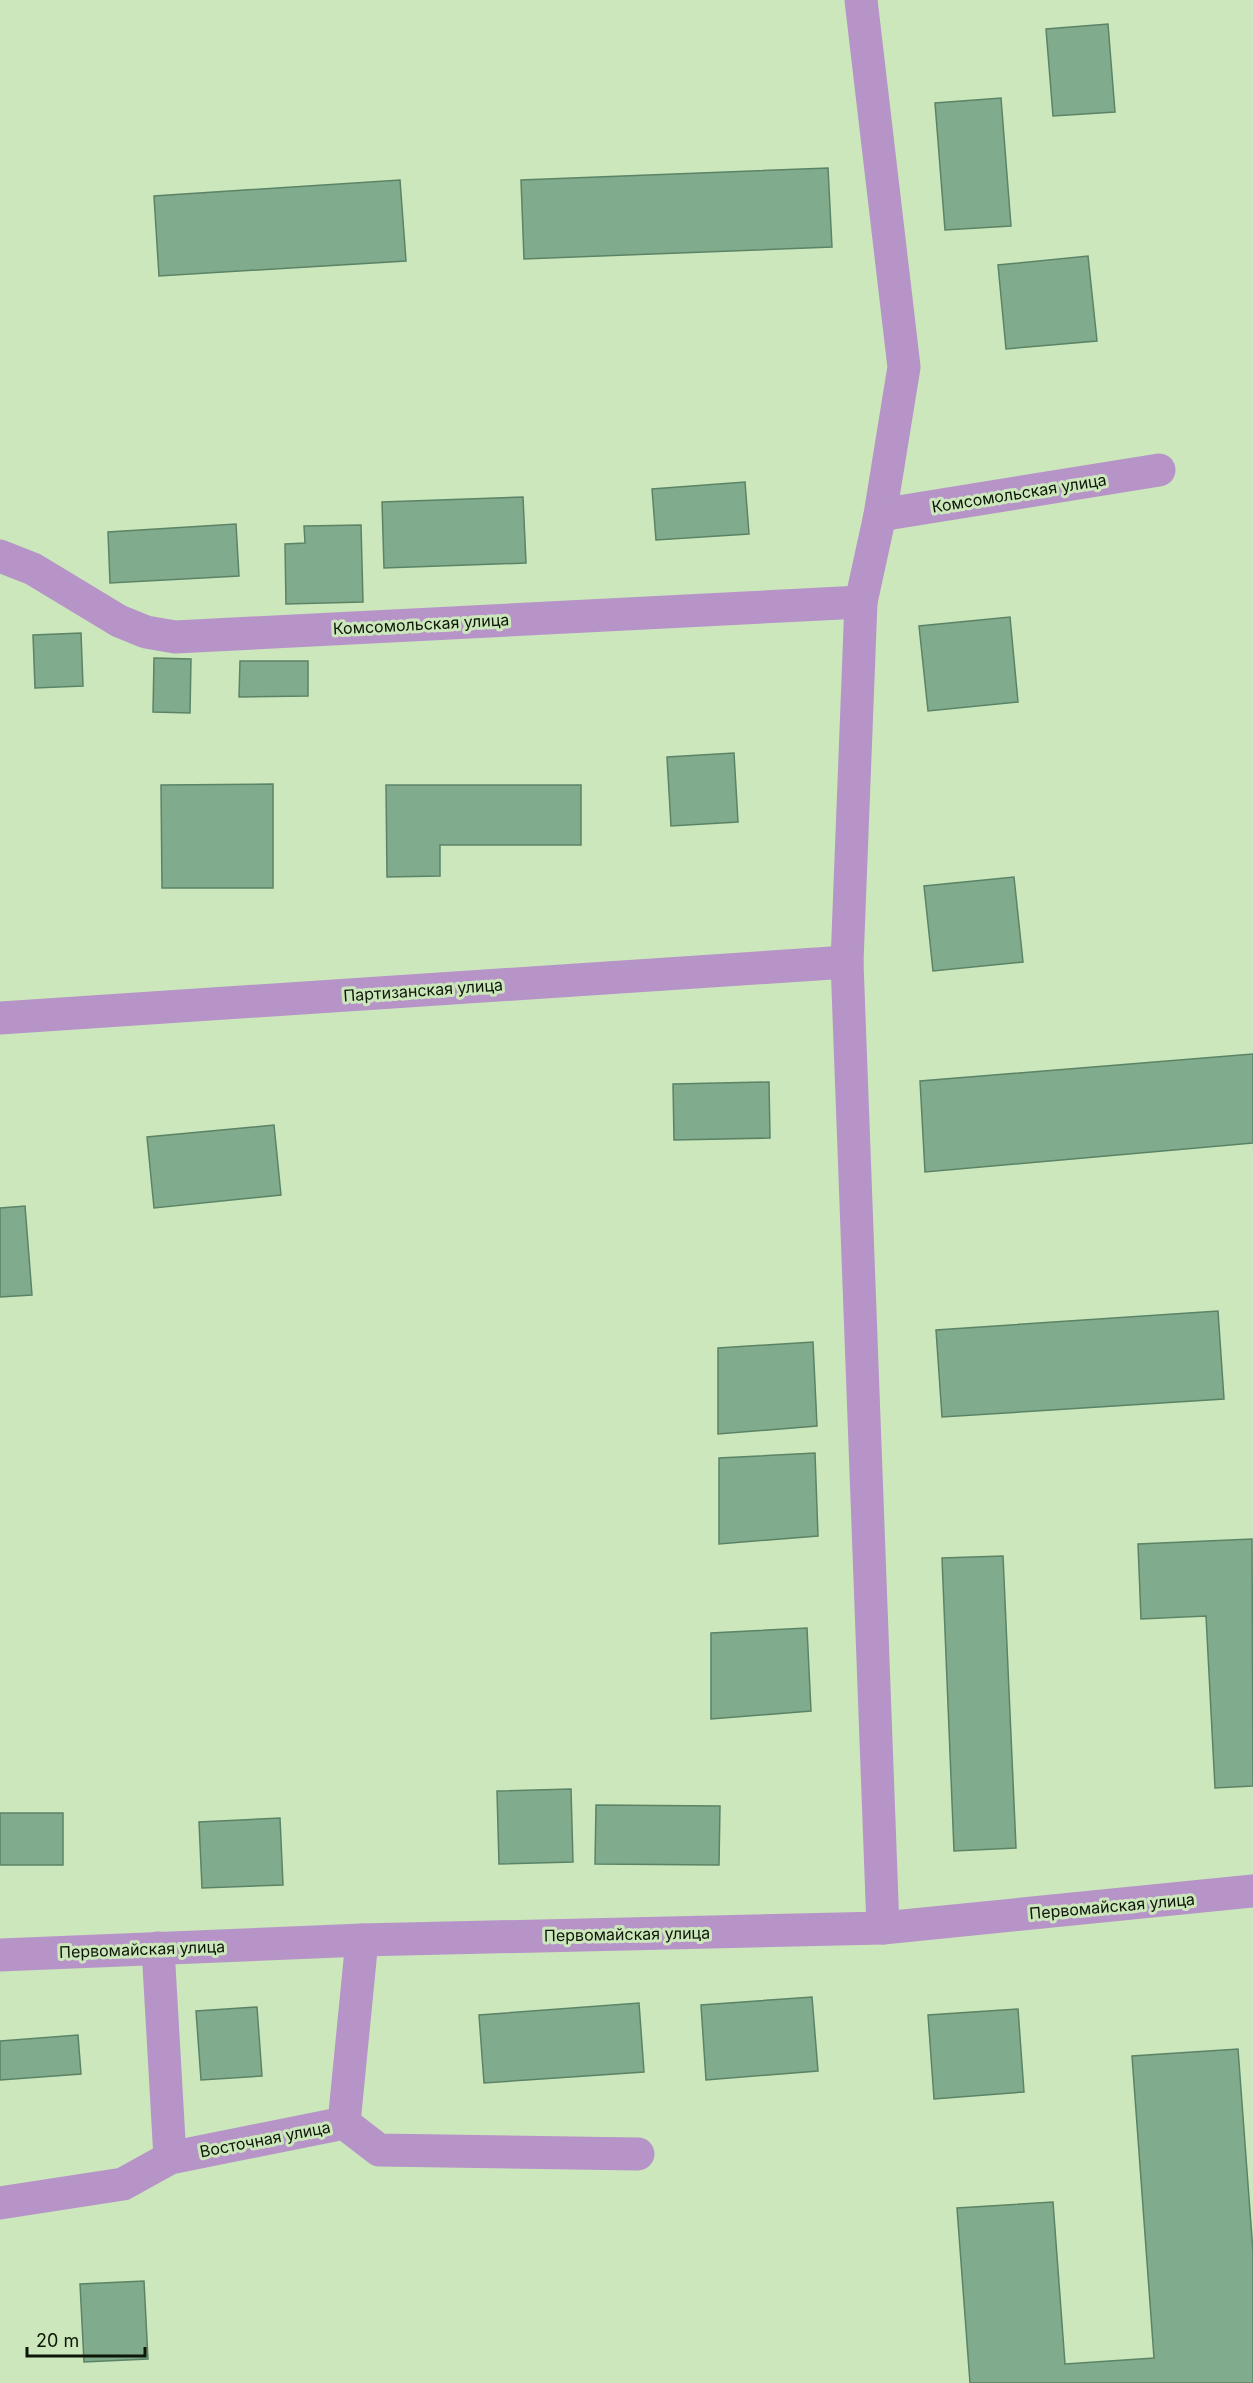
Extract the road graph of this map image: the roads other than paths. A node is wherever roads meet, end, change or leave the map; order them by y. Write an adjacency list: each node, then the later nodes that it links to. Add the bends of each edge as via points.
1 (861, 0): 3 (street, via 904,367)
2 (1159, 470): 3 (street, Комсомольская улица)
3 (880, 515): 5 (street)
4 (0, 556): 5 (street, Комсомольская улица, via 33,569 119,621 146,632 175,637)
5 (861, 602): 6 (street)
6 (847, 962): 7 (street, Партизанская улица); 9 (street)
7 (0, 1018)
8 (1253, 1891): 9 (street, Первомайская улица)
9 (883, 1928): 10 (street, Первомайская улица)
10 (362, 1940): 11 (street, Первомайская улица); 13 (street)
11 (158, 1948): 12 (street, Первомайская улица); 15 (street)
12 (0, 1955)
13 (344, 2123): 14 (street, Восточная улица, via 379,2150); 15 (street, Восточная улица)
14 (638, 2154)
15 (170, 2158): 16 (street, Восточная улица, via 123,2184)
16 (0, 2203)

